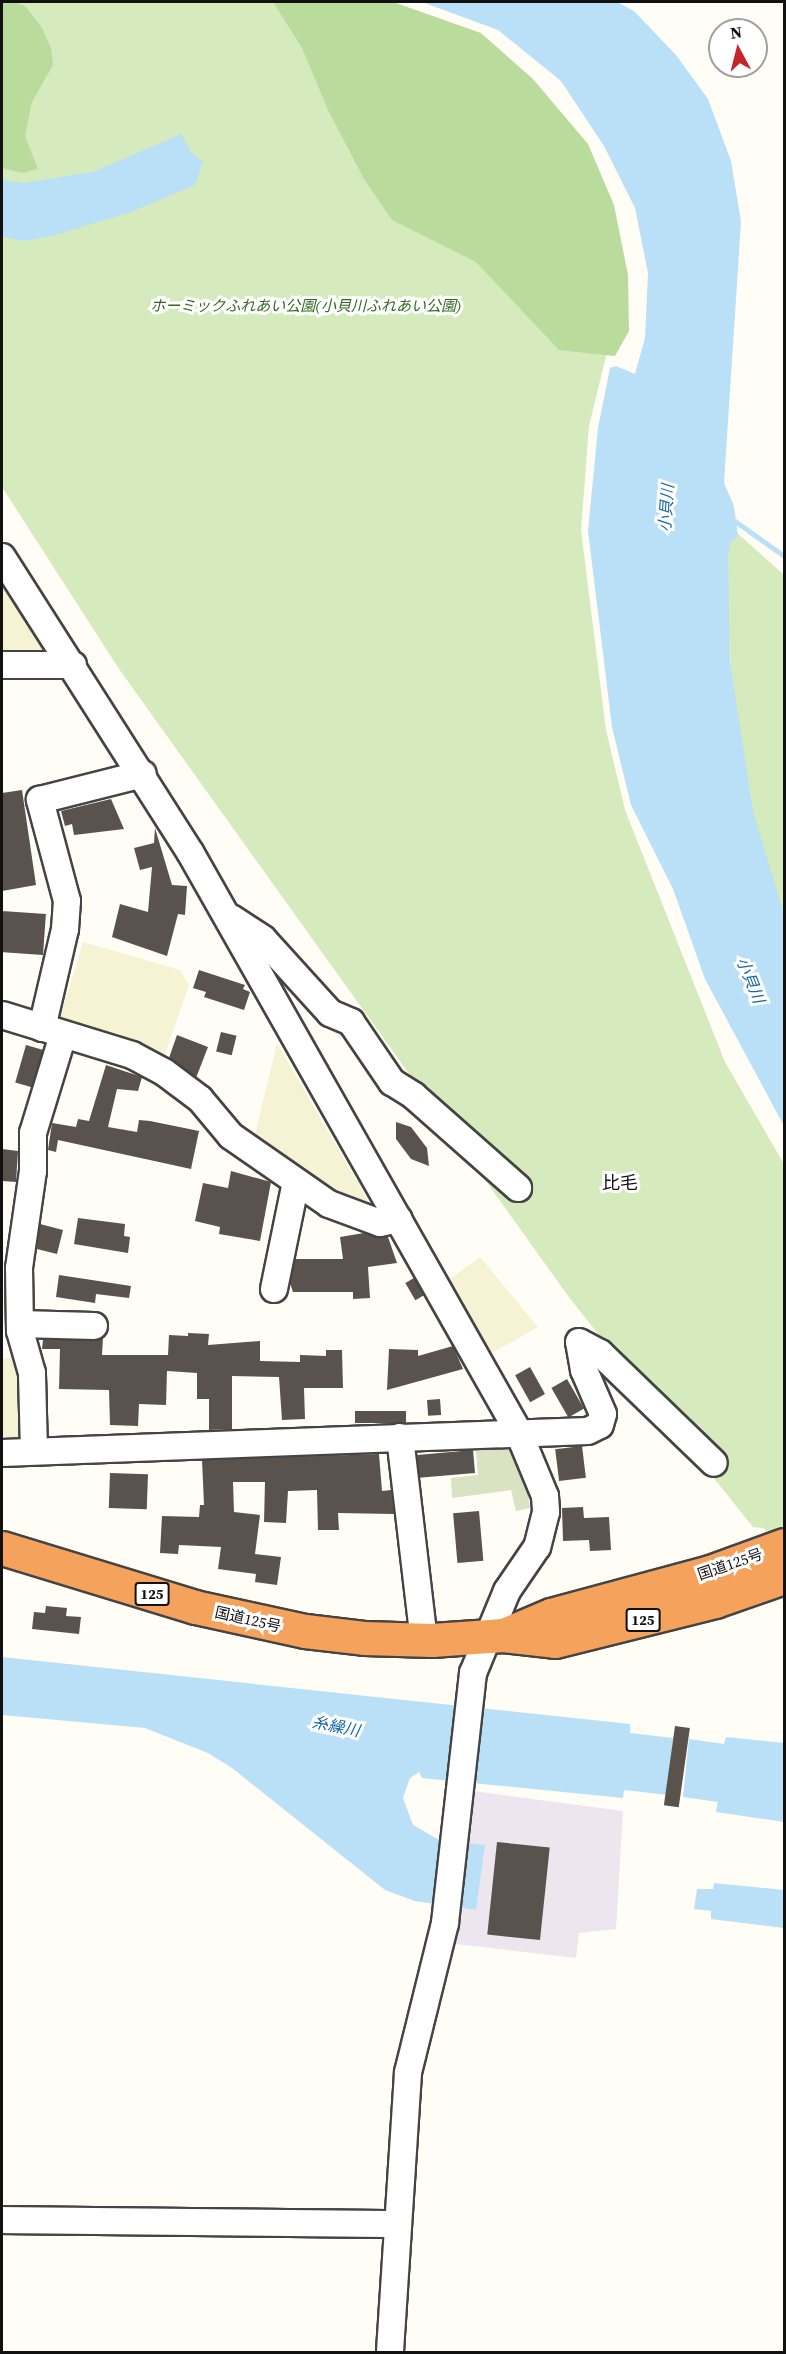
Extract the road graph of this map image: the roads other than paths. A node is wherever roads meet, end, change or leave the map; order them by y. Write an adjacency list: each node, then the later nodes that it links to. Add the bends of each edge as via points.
1 (2, 557): 3 (street)
2 (2, 665): 3 (street)
3 (73, 665): 4 (street)
4 (144, 774): 5 (street); 7 (street, via 40,800 67,901)
5 (225, 915): 9 (street, via 263,939 330,1013 351,1022 392,1082 414,1096); 10 (street)
6 (2, 1015): 7 (street)
7 (52, 1032): 8 (street, via 132,1055 164,1072 200,1099 231,1136); 12 (street, via 33,1133 33,1171)
8 (296, 1182): 10 (street, via 353,1215 380,1223); 11 (street)
9 (518, 1188)
10 (399, 1219): 14 (street)
11 (274, 1289)
12 (13, 1311): 13 (street); 16 (street, via 32,1373)
13 (94, 1326)
14 (518, 1431): 15 (street); 18 (street, via 588,1431 600,1425 599,1398 584,1370 579,1342 600,1353); 22 (street, via 540,1477 546,1512 537,1547 507,1591)
15 (400, 1437): 16 (street); 23 (street)
16 (34, 1451): 17 (street)
17 (2, 1453)
18 (714, 1463)
19 (2, 1548): 23 (highway, 国道125号 / 125, via 251,1620 334,1636)
20 (771, 1550): 22 (highway, 国道125号 / 125, via 710,1572 551,1615)
21 (782, 1578): 22 (highway, 国道125号 / 125, via 715,1601 555,1641)
22 (495, 1636): 23 (highway, 国道125号 / 125); 25 (street, via 473,1680 446,1912 408,2073)
23 (424, 1640)
24 (2, 2220): 25 (street)
25 (398, 2224): 26 (street)
26 (390, 2352)

